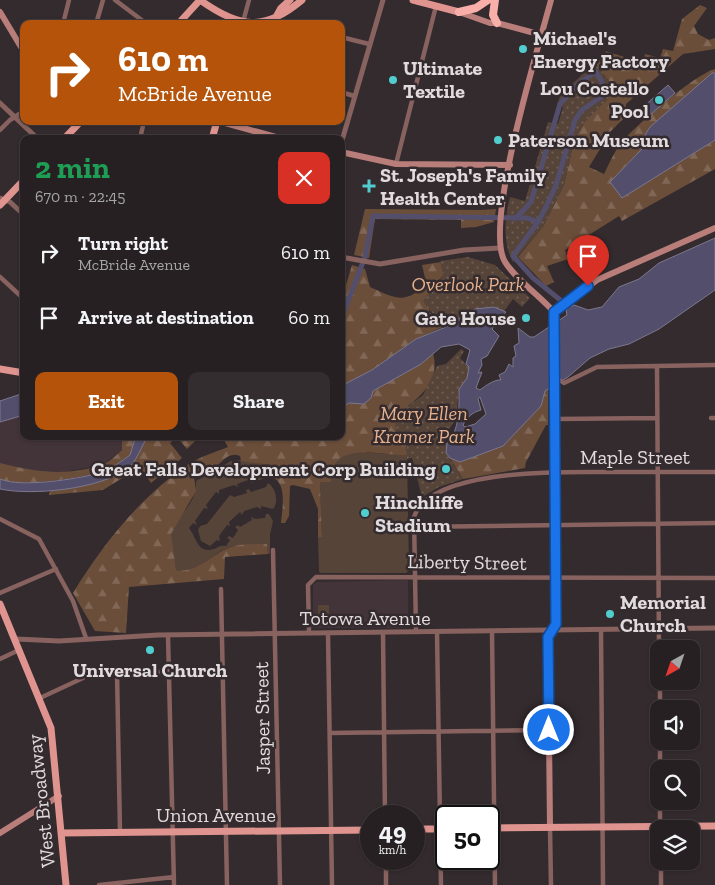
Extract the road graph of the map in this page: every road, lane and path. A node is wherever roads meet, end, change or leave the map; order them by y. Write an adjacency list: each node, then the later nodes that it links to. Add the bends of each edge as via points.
1 (69, 0): 17 (street)
2 (103, 0): 18 (street)
3 (115, 0): 19 (street)
4 (200, 0): 20 (main road); 21 (main road)
5 (249, 0): 22 (street)
6 (290, 0): 16 (main road, via 280,8)
7 (302, 0): 16 (main road, via 286,14)
8 (383, 0): 27 (street)
9 (412, 0): 13 (main road)
10 (488, 0): 15 (highway, via 476,8)
11 (496, 0): 24 (highway, via 493,15)
12 (551, 0): 25 (main road)
13 (436, 6): 15 (main road); 44 (street)
14 (0, 12): 28 (main road)
15 (459, 12): 24 (main road)
16 (276, 17): 23 (main road)
17 (64, 20)
18 (97, 20)
19 (142, 20)
20 (182, 20)
21 (234, 20)
22 (244, 20)
23 (268, 20)
24 (497, 23): 25 (main road)
25 (542, 35): 45 (main road)
26 (345, 38): 27 (street)
27 (369, 44): 30 (street)
28 (20, 45)
29 (345, 93): 30 (street)
30 (354, 96): 42 (street)
31 (0, 103): 33 (street)
32 (20, 114): 33 (street)
33 (15, 117): 34 (street); 38 (street)
34 (20, 122)
35 (23, 125): 39 (street)
36 (78, 125): 40 (main road)
37 (232, 125): 41 (main road)
38 (0, 130)
39 (34, 135)
40 (68, 135)
41 (269, 135)
42 (343, 135)
43 (345, 153): 44 (main road)
44 (396, 164): 45 (main road)
45 (510, 165): 50 (main road, via 501,214)
46 (20, 184): 47 (main road)
47 (2, 201): 48 (street)
48 (20, 212)
49 (715, 228): 54 (main road, via 597,280)
50 (500, 248): 51 (street, via 464,250 380,264); 54 (main road, via 506,264)
51 (345, 258)
52 (0, 277): 53 (street)
53 (20, 295)
54 (554, 312): 59 (main road)
55 (715, 365): 56 (street)
56 (657, 366): 59 (street, via 597,367 564,383); 60 (street)
57 (0, 369): 58 (main road)
58 (20, 372)
59 (555, 376): 61 (main road)
60 (657, 418): 61 (street); 63 (street)
61 (556, 419): 62 (main road)
62 (555, 472): 63 (street, Maple Street); 68 (main road); 69 (street, Maple Street, via 522,473 451,488 422,504 415,513)
63 (657, 472): 64 (street, Maple Street); 67 (street)
64 (715, 472)
65 (0, 519): 71 (street, via 37,537)
66 (715, 523): 67 (street)
67 (658, 524): 68 (street); 74 (street)
68 (556, 525): 69 (street); 73 (main road)
69 (413, 526): 72 (street, Maple Street)
70 (273, 550): 90 (street, Jasper Street)
71 (56, 569): 77 (street); 92 (street, via 73,601)
72 (414, 576): 73 (street, Liberty Street); 84 (street, Maple Street); 86 (street, Liberty Street, via 316,577 310,580)
73 (556, 578): 74 (street, Liberty Street); 81 (main road, via 556,624)
74 (658, 578): 75 (street, Liberty Street); 80 (street)
75 (715, 578)
76 (221, 589): 89 (street)
77 (0, 593)
78 (0, 604): 93 (main road, West Broadway)
79 (715, 628): 80 (street, Totowa Avenue)
80 (659, 629): 82 (street, Totowa Avenue); 94 (street)
81 (552, 630): 82 (street, Totowa Avenue); 83 (street, Totowa Avenue); 100 (main road, via 548,637)
82 (601, 630): 112 (street)
83 (492, 631): 85 (street, Totowa Avenue); 102 (street)
84 (416, 632): 85 (street, Totowa Avenue); 88 (street, Totowa Avenue)
85 (437, 632): 101 (street)
86 (309, 633): 87 (street, Totowa Avenue); 90 (street, Totowa Avenue)
87 (328, 633): 88 (street, Totowa Avenue); 104 (street)
88 (383, 633): 103 (street)
89 (222, 634): 90 (street, Totowa Avenue); 91 (street, Totowa Avenue); 117 (street)
90 (275, 634): 118 (street, Jasper Street)
91 (168, 635): 92 (street, Totowa Avenue); 97 (street)
92 (86, 638): 93 (street, Totowa Avenue, via 59,641)
93 (16, 639): 95 (main road, West Broadway)
94 (659, 640)
95 (21, 650): 96 (street); 99 (main road, West Broadway)
96 (0, 658)
97 (169, 672): 120 (street, via 117,672); 121 (street)
98 (83, 678): 99 (street)
99 (40, 698): 105 (main road, West Broadway, via 50,722)
100 (549, 730): 102 (street); 111 (main road)
101 (439, 731): 102 (street); 103 (street); 107 (street)
102 (494, 731): 108 (street)
103 (385, 732): 104 (street); 106 (street)
104 (330, 733): 115 (street)
105 (59, 796): 119 (main road, West Broadway); 122 (main road)
106 (385, 805)
107 (442, 805)
108 (492, 805)
109 (700, 826): 110 (main road)
110 (715, 826)
111 (550, 827): 112 (main road); 114 (main road); 137 (street)
112 (603, 827): 113 (main road); 138 (street)
113 (650, 827)
114 (500, 828)
115 (332, 830): 116 (main road, Union Avenue); 118 (main road, Union Avenue); 133 (street)
116 (360, 830)
117 (225, 831): 118 (main road, Union Avenue); 121 (main road, Union Avenue); 131 (street)
118 (280, 831): 132 (street, Jasper Street)
119 (62, 832): 120 (main road, Union Avenue); 128 (main road, West Broadway)
120 (120, 832): 121 (main road, Union Avenue)
121 (172, 832): 127 (street)
122 (0, 833)
123 (386, 870): 134 (street)
124 (442, 870): 135 (street)
125 (494, 870): 136 (street)
126 (661, 870): 139 (street)
127 (174, 877): 129 (street); 130 (street)
128 (66, 885)
129 (98, 885)
130 (174, 885)
131 (227, 885)
132 (280, 885)
133 (332, 885)
134 (386, 885)
135 (441, 885)
136 (495, 885)
137 (552, 885)
138 (603, 885)
139 (662, 885)

